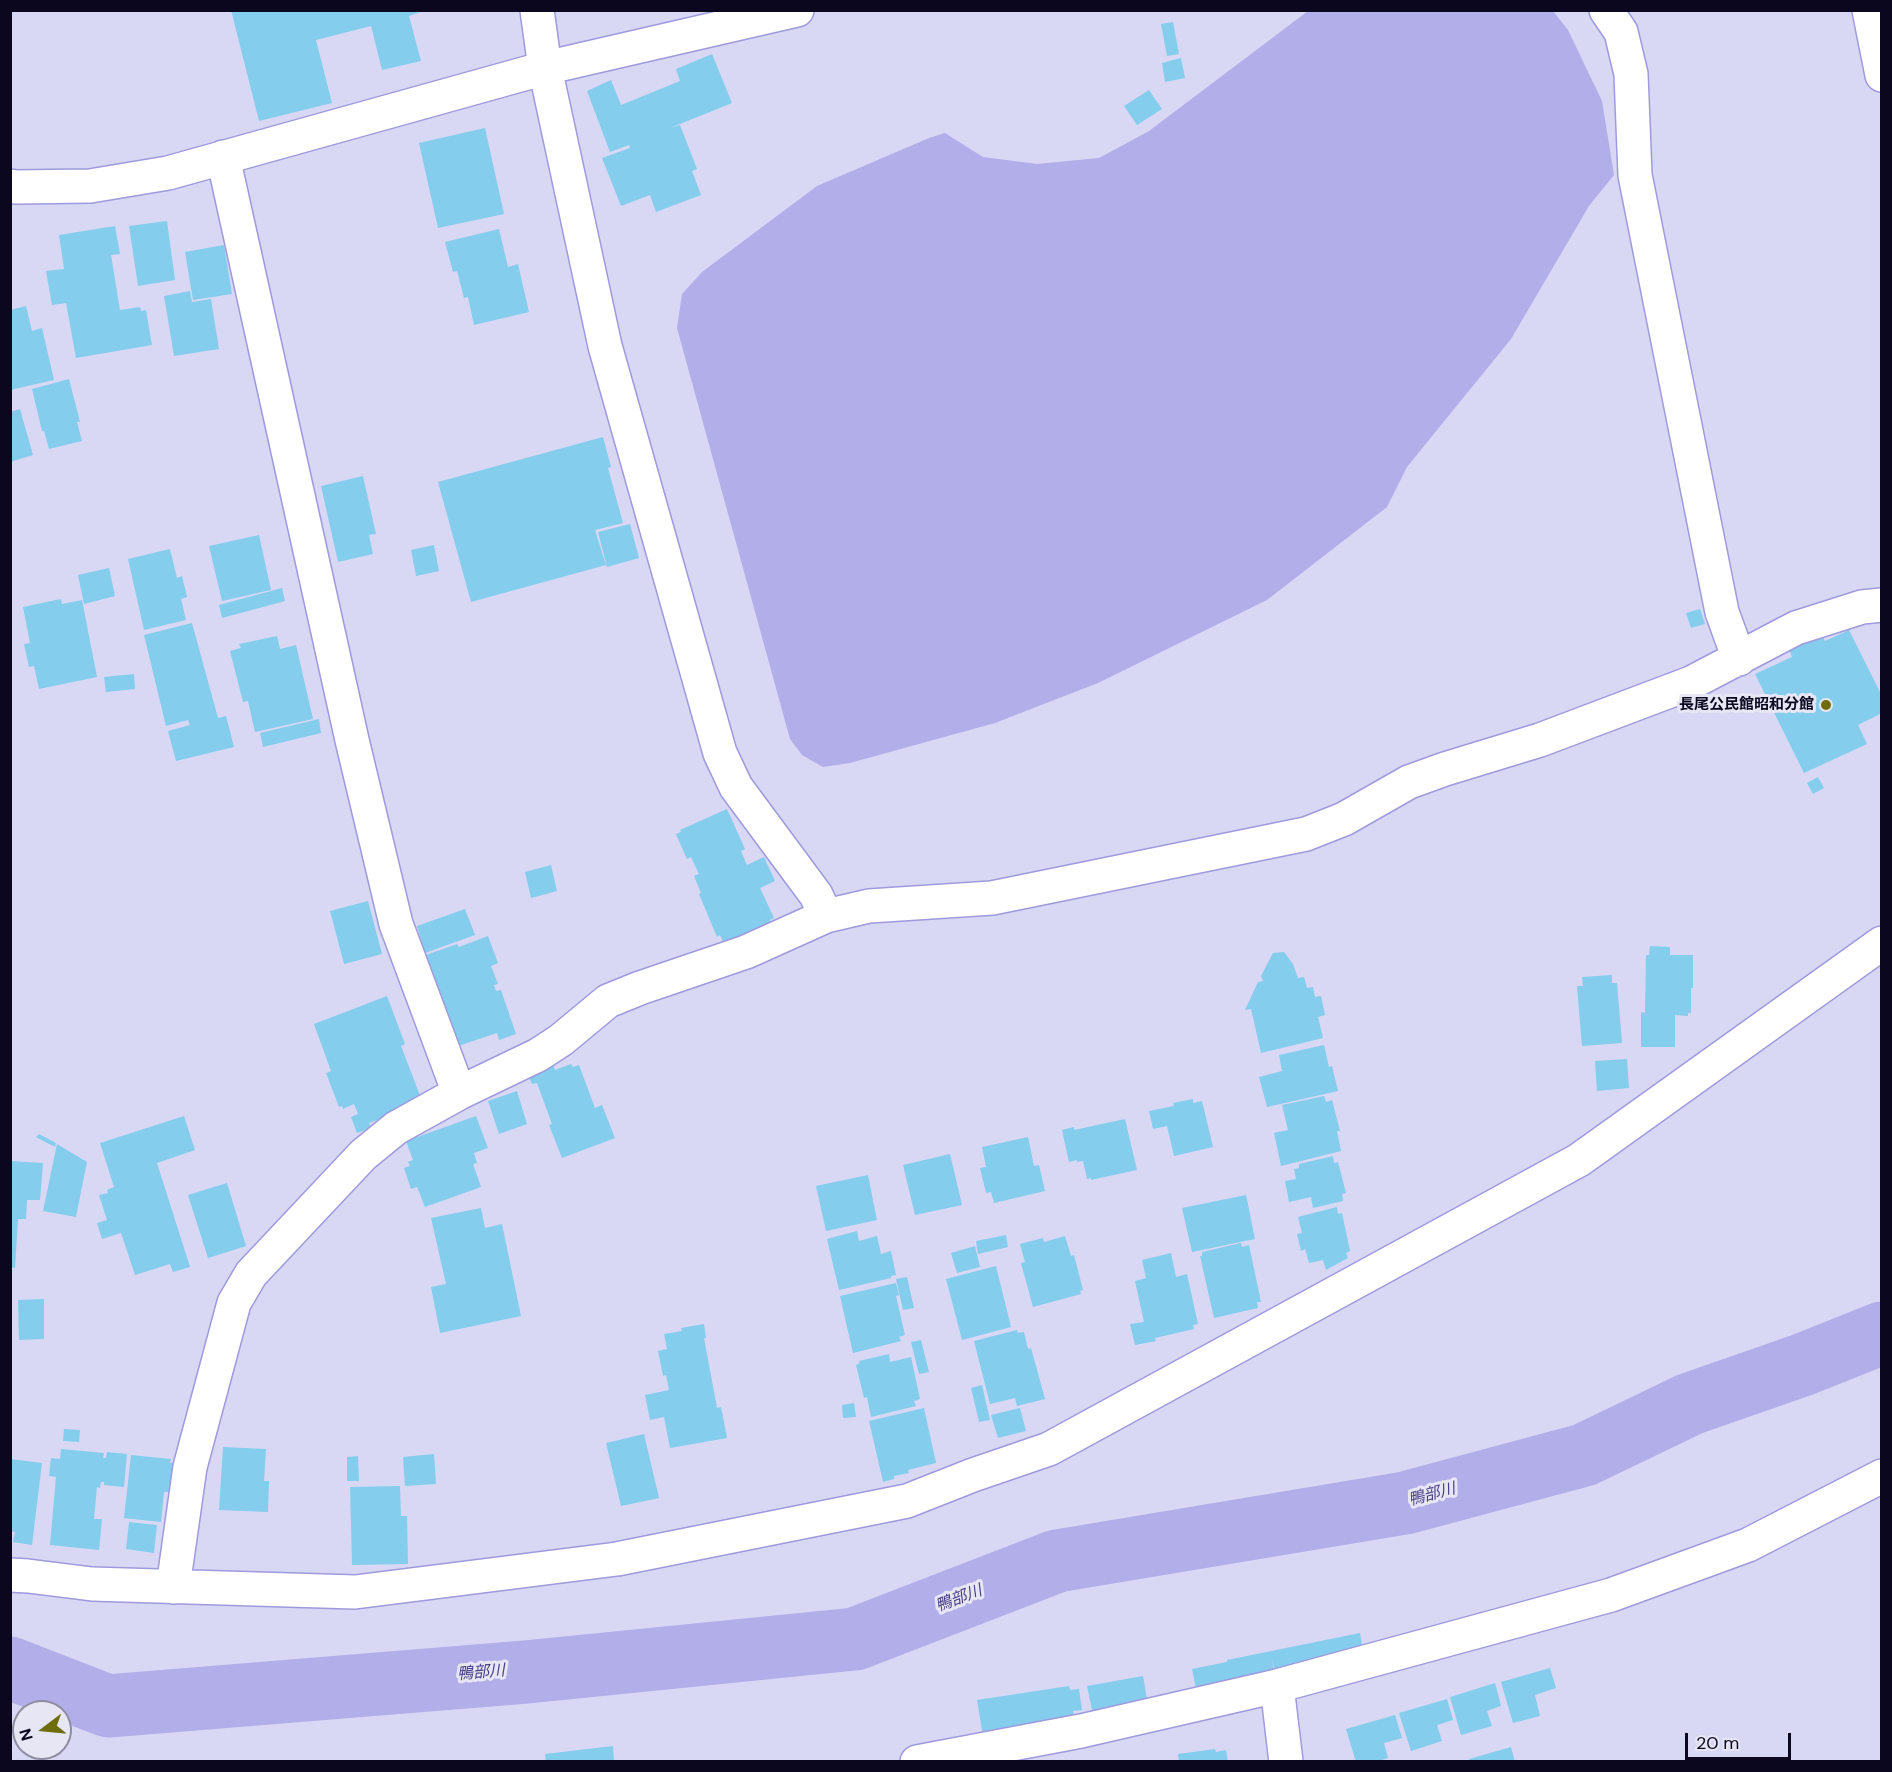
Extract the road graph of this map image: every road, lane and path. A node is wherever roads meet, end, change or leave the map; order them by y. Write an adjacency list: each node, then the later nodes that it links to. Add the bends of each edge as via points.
1 (537, 10): 5 (street)
2 (797, 10): 5 (street)
3 (1606, 10): 10 (street, via 1621,32 1630,74 1635,175 1722,612)
4 (1869, 10): 6 (street)
5 (545, 68): 7 (street); 11 (street, via 605,346 720,753 736,787 816,896)
6 (1881, 75)
7 (223, 157): 8 (street, via 90,186); 13 (street, via 396,924)
8 (10, 186)
9 (1881, 605): 10 (street, via 1862,607 1796,628)
10 (1739, 659): 11 (street, via 1691,683 1540,740 1409,782 1344,819 1306,834 992,898 869,906)
11 (826, 916): 13 (street, via 746,952 608,1001 538,1055)
12 (1881, 943): 16 (street, via 1579,1160 1049,1449 907,1501 617,1559 355,1592)
13 (459, 1093): 16 (street, via 396,1128 363,1155 251,1274 234,1303 190,1467)
14 (1881, 1476): 17 (street, via 1748,1545 1611,1595)
15 (10, 1575): 16 (street)
16 (173, 1587)
17 (1277, 1686): 18 (street, via 1081,1731); 19 (street)
18 (917, 1761)
19 (1286, 1761)

